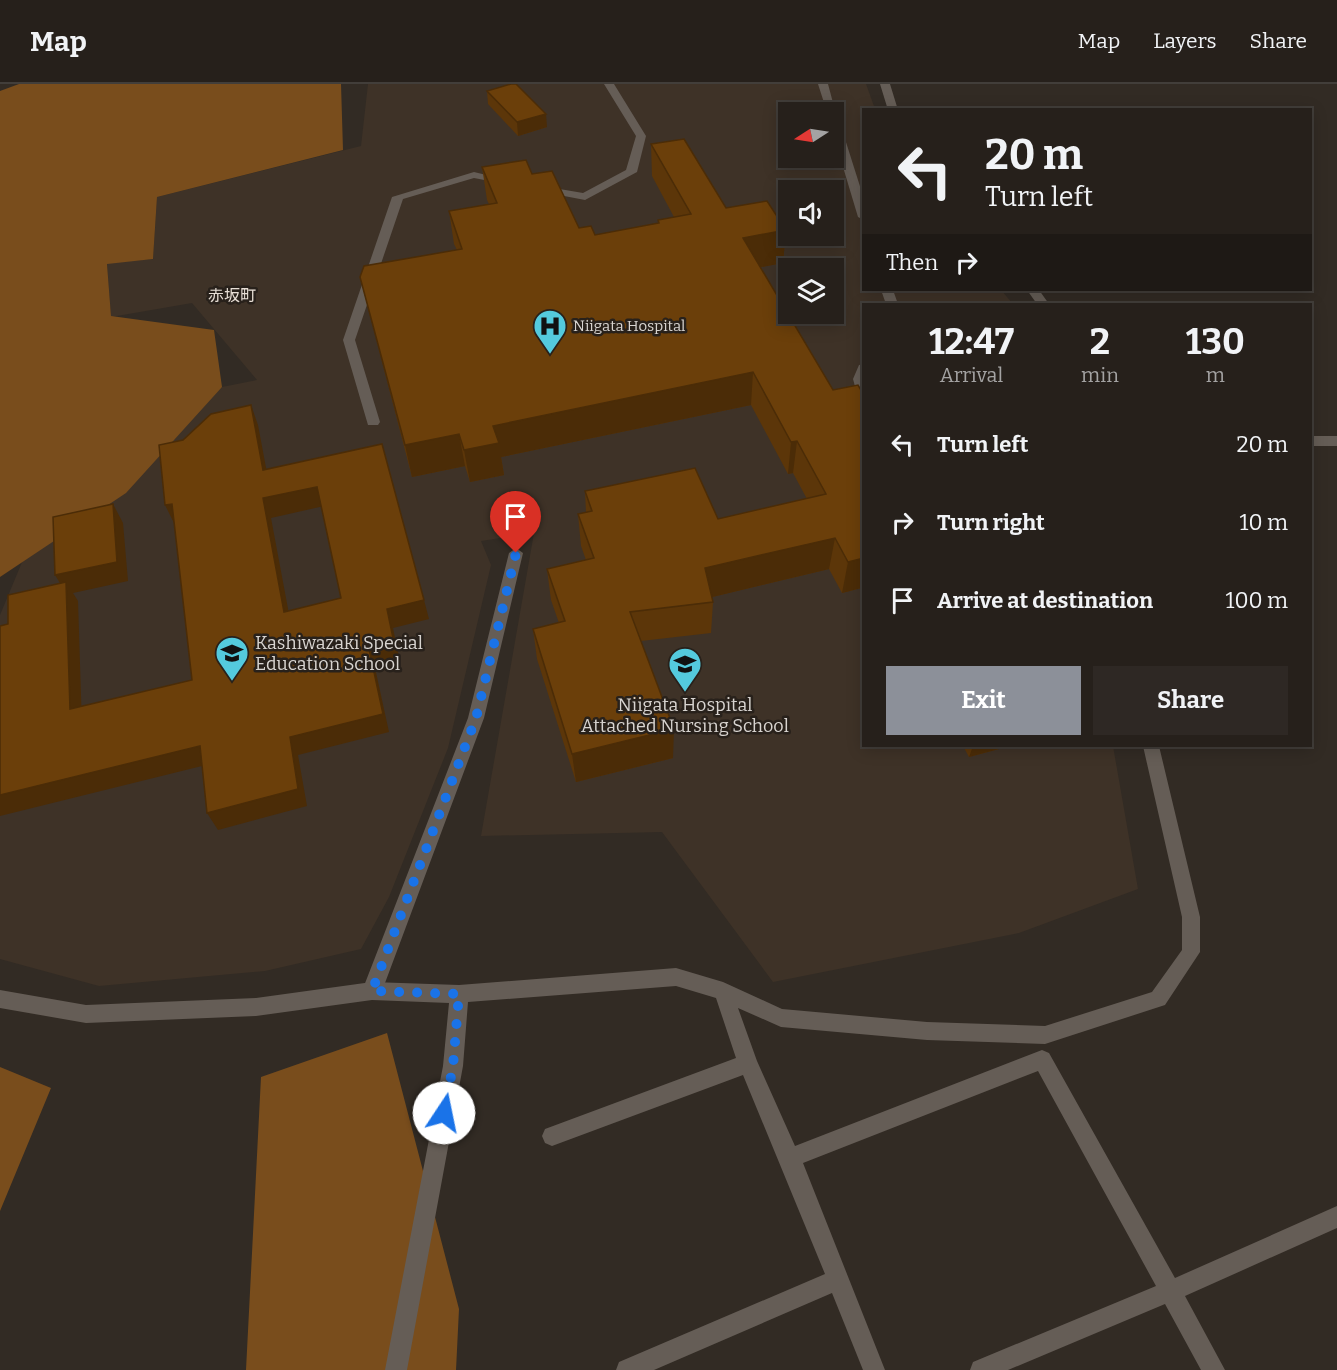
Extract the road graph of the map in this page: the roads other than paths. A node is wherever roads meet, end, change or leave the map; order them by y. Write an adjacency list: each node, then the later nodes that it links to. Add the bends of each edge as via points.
1 (609, 84): 8 (street, via 641,136 631,172 585,197 474,175 398,197 349,340)
2 (823, 84): 4 (street)
3 (885, 84): 5 (street)
4 (828, 102)
5 (892, 108)
6 (844, 152): 7 (street)
7 (862, 211)
8 (373, 422)
9 (1312, 441): 10 (street)
10 (1337, 441)
11 (516, 553): 13 (street, via 476,718)
12 (1150, 747): 17 (street, via 1191,916 1191,952 1158,999)
13 (372, 991): 15 (street); 16 (street, via 256,1007 86,1014)
14 (723, 991): 15 (street, via 676,977); 17 (street, via 781,1018 927,1031); 19 (street)
15 (459, 994): 25 (street, via 453,1066)
16 (0, 999)
17 (1045, 1035): 18 (street)
18 (1042, 1060): 21 (street); 24 (street)
19 (748, 1063): 20 (street); 21 (street)
20 (552, 1136)
21 (790, 1158): 23 (street)
22 (1337, 1217): 24 (street)
23 (838, 1279): 26 (street); 27 (street)
24 (1171, 1291): 28 (street); 29 (street)
25 (396, 1370)
26 (627, 1370)
27 (874, 1370)
28 (981, 1370)
29 (1214, 1370)

